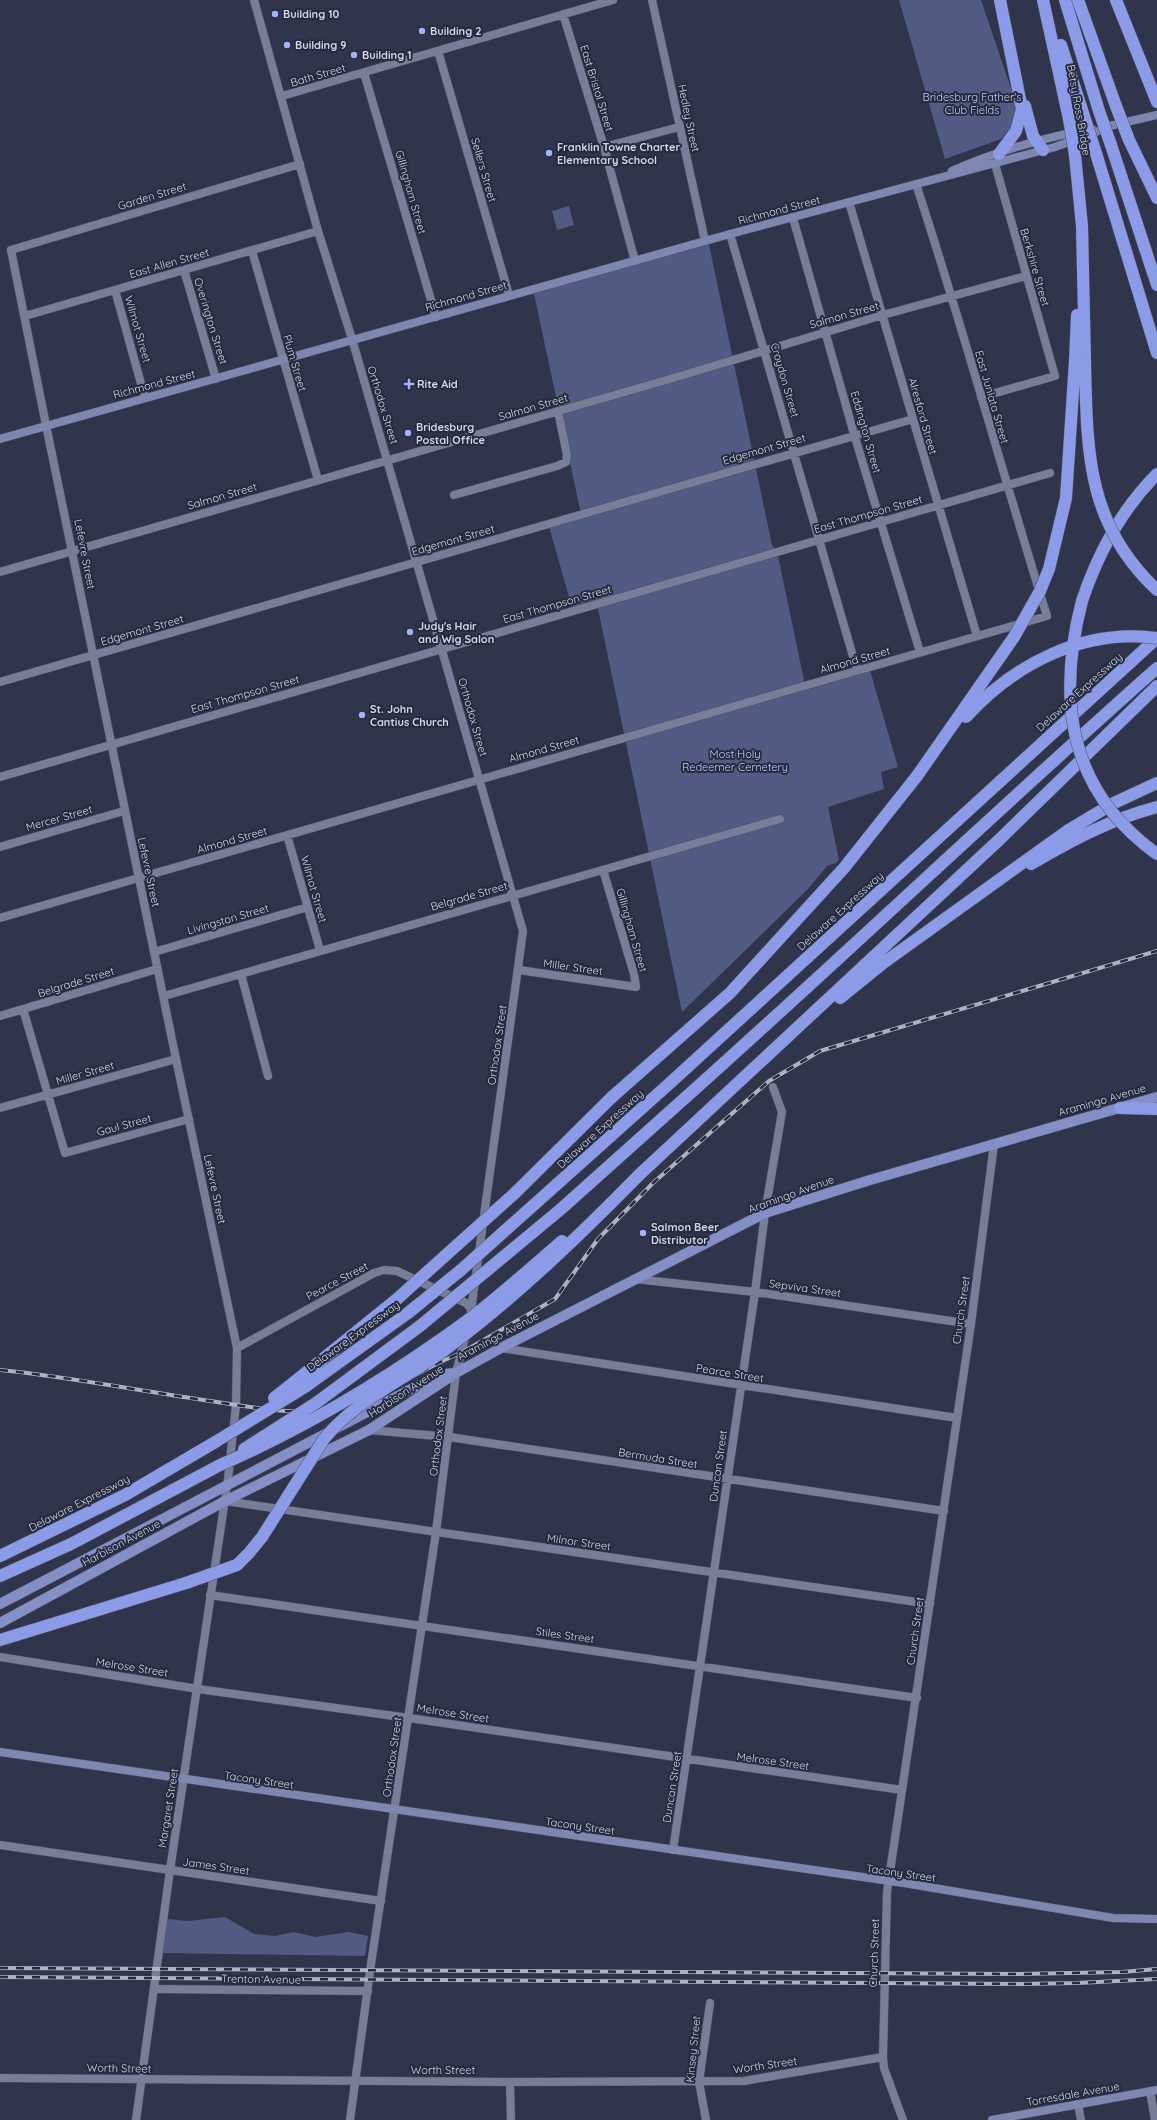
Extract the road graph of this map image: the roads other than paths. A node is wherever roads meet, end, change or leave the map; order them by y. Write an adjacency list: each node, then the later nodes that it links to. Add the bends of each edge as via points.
1 (254, 0): 14 (street, Orthodox Street)
2 (613, 0): 10 (street, Bath Street)
3 (652, 0): 17 (street, Hedley Street)
4 (1000, 0): 13 (highway)
5 (1043, 0): 46 (highway, Betsy Ross Bridge, bridge, via 1075,155 1082,226)
6 (1047, 0): 44 (highway, bridge)
7 (1065, 0): 34 (highway, bridge)
8 (1078, 0): 23 (highway, bridge, via 1129,140)
9 (1116, 0): 15 (highway)
10 (563, 14): 11 (street, Bath Street); 18 (street, East Bristol Street)
11 (438, 52): 12 (street, Bath Street); 36 (street, Sellers Street)
12 (364, 73): 14 (street, Bath Street); 40 (street, Gillingham Street)
13 (1021, 94): 19 (highway, via 1032,133); 20 (highway, via 1022,114 1018,126)
14 (282, 96): 21 (street, Orthodox Street)
15 (1157, 102)
16 (1157, 115): 19 (main road, Richmond Street, via 1110,127 1068,133)
17 (679, 127): 18 (street); 28 (street, Hedley Street)
18 (604, 146): 31 (street, East Bristol Street)
19 (1040, 146): 20 (main road, Richmond Street)
20 (997, 159): 22 (main road, Richmond Street, via 966,165); 33 (street, Berkshire Street)
21 (300, 164): 26 (street, Orthodox Street); 29 (street, Garden Street)
22 (916, 184): 24 (main road, Richmond Street); 37 (street, East Juniata Street)
23 (1157, 198)
24 (849, 202): 25 (main road, Richmond Street); 38 (street, Alresford Street)
25 (793, 218): 27 (main road, Richmond Street); 41 (street, Eddington Street)
26 (318, 231): 30 (street, East Allen Street); 42 (street, Orthodox Street)
27 (730, 234): 28 (main road, Richmond Street); 43 (street, Croydon Street)
28 (705, 241): 31 (main road, Richmond Street)
29 (11, 250): 39 (street, Lefevre Street)
30 (252, 251): 32 (street, East Allen Street); 45 (street, Plum Street)
31 (635, 261): 36 (main road, Richmond Street)
32 (184, 270): 35 (street, East Allen Street); 47 (street, Overington Street)
33 (1026, 276): 37 (street, Salmon Street); 48 (street, Berkshire Street, via 1055,376)
34 (1157, 285)
35 (116, 290): 39 (street, East Allen Street); 49 (street, Wilmot Street)
36 (509, 296): 40 (main road, Richmond Street)
37 (952, 296): 38 (street, Salmon Street); 48 (street, East Juniata Street)
38 (883, 315): 41 (street, Salmon Street); 51 (street, Alresford Street)
39 (25, 316): 52 (street, Lefevre Street)
40 (436, 316): 42 (main road, Richmond Street)
41 (826, 332): 43 (street, Salmon Street); 53 (street, Eddington Street)
42 (352, 339): 45 (main road, Richmond Street); 56 (street, Orthodox Street)
43 (765, 351): 50 (street, Salmon Street); 55 (street, Croydon Street)
44 (1157, 353)
45 (283, 360): 47 (main road, Richmond Street); 59 (street, Plum Street)
46 (1080, 361): 68 (highway, bridge, via 1087,442 1096,492 1118,542); 80 (highway, bridge, via 1066,498 1049,569 1014,637)
47 (216, 379): 49 (main road, Richmond Street)
48 (981, 397): 60 (street, East Juniata Street)
49 (145, 398): 52 (main road, Richmond Street)
50 (558, 411): 56 (street, Salmon Street); 61 (street, via 567,455 566,462)
51 (913, 419): 53 (street, Edgemont Street); 62 (street, Alresford Street)
52 (46, 425): 54 (main road, Richmond Street); 65 (street, Lefevre Street)
53 (854, 434): 55 (street, Edgemont Street); 63 (street, Eddington Street)
54 (0, 439)
55 (794, 452): 64 (street, Croydon Street); 66 (street, Edgemont Street)
56 (388, 460): 59 (street, Salmon Street); 66 (street, Orthodox Street)
57 (1050, 472): 60 (street, East Thompson Street)
58 (1157, 474): 89 (highway, bridge, via 1116,526 1097,560 1082,601 1071,672 1072,712 1079,750 1091,781 1108,809 1132,835)
59 (318, 480): 65 (street, Salmon Street)
60 (1006, 485): 62 (street, East Thompson Street); 69 (street, East Juniata Street)
61 (454, 495)
62 (938, 505): 63 (street, East Thompson Street); 70 (street, Alresford Street)
63 (881, 522): 64 (street, East Thompson Street); 73 (street, Eddington Street)
64 (818, 540): 72 (street, East Thompson Street); 76 (street, Croydon Street)
65 (73, 550): 67 (street, Salmon Street); 74 (street, Lefevre Street)
66 (415, 562): 72 (street, Orthodox Street); 74 (street, Edgemont Street)
67 (0, 572)
68 (1157, 590)
69 (1047, 616): 70 (street, Almond Street)
70 (977, 636): 73 (street, Almond Street)
71 (1157, 638): 80 (highway, bridge, via 1131,637 1090,642 1047,656 1028,666 996,687 981,701); 125 (highway, Delaware Expressway, bridge, via 670,1083 461,1270 408,1313)
72 (442, 648): 79 (street, East Thompson Street); 82 (street, Orthodox Street)
73 (920, 652): 76 (street, Almond Street)
74 (94, 656): 77 (street, Edgemont Street); 79 (street, Lefevre Street)
75 (1157, 668): 130 (highway, bridge, via 1040,772 786,1008 561,1209 420,1326 316,1403)
76 (857, 670): 82 (street, Almond Street)
77 (0, 682)
78 (1157, 686): 106 (highway, via 1000,839)
79 (111, 744): 81 (street, East Thompson Street); 85 (street, Lefevre Street)
80 (917, 776): 125 (highway, bridge, via 844,868 730,993 612,1098 515,1193)
81 (0, 777)
82 (480, 779): 87 (street, Almond Street); 92 (street, Orthodox Street)
83 (1157, 783): 93 (highway, via 1090,816 1050,842)
84 (1157, 807): 93 (highway, via 1138,812 1074,839)
85 (124, 811): 88 (street, Mercer Street); 91 (street, Lefevre Street)
86 (780, 819): 90 (street, Belgrade Street)
87 (287, 835): 91 (street, Almond Street); 94 (street, Wilmot Street)
88 (0, 847)
89 (1157, 854)
90 (603, 870): 92 (street, Belgrade Street); 101 (street, Gillingham Street, via 634,974 636,987)
91 (139, 878): 95 (street, Almond Street); 97 (street, Lefevre Street)
92 (514, 895): 96 (street, Belgrade Street); 99 (street, Orthodox Street, via 523,931)
93 (975, 898): 106 (highway, via 882,964)
94 (308, 907): 96 (street, Wilmot Street); 97 (street, Livingston Street)
95 (0, 918)
96 (320, 950): 100 (street, Belgrade Street)
97 (154, 952): 98 (street, Lefevre Street)
98 (157, 969): 102 (street, Lefevre Street); 103 (street, Belgrade Street)
99 (519, 970): 101 (street, Miller Street); 120 (street, Orthodox Street)
100 (241, 974): 102 (street, Belgrade Street); 107 (street)
101 (625, 986)
102 (164, 996): 105 (street, Lefevre Street)
103 (23, 1009): 104 (street, Belgrade Street); 109 (street)
104 (0, 1016)
105 (176, 1059): 109 (street, Miller Street); 114 (street, Lefevre Street)
106 (764, 1059): 116 (highway)
107 (268, 1076)
108 (773, 1087): 117 (street, Duncan Street, via 782,1112)
109 (48, 1094): 111 (street, Miller Street); 114 (street, Gaul Street, via 65,1153)
110 (1157, 1097): 112 (main road, Aramingo Avenue)
111 (0, 1108)
112 (1120, 1108): 113 (highway); 115 (main road, Aramingo Avenue)
113 (1157, 1109)
114 (189, 1119): 122 (street, Lefevre Street)
115 (994, 1144): 117 (main road, Aramingo Avenue); 121 (street, Church Street)
116 (639, 1175): 130 (highway, bridge, via 502,1292 402,1366 292,1432); 144 (highway, bridge, via 564,1250 491,1315 448,1348 352,1410 335,1425 262,1537 237,1564 186,1583)
117 (765, 1213): 118 (main road, Aramingo Avenue); 119 (street, Duncan Street)
118 (634, 1279): 119 (street, Sepviva Street); 123 (main road, Aramingo Avenue)
119 (755, 1292): 121 (street, Sepviva Street); 126 (street, Duncan Street)
120 (472, 1310): 122 (street, Pearce Street, via 466,1303 442,1291 397,1271 384,1270 374,1273); 124 (street, Orthodox Street)
121 (971, 1324): 127 (street, Church Street)
122 (237, 1348): 132 (street, Lefevre Street, via 236,1405)
123 (501, 1348): 124 (main road, Aramingo Avenue); 126 (street, Pearce Street)
124 (456, 1373): 128 (main road, Harbison Avenue); 129 (street, Orthodox Street); 132 (main road, Harbison Avenue, via 438,1375)
125 (301, 1383): 136 (highway, Delaware Expressway, bridge, via 217,1441 125,1496)
126 (741, 1386): 127 (street, Pearce Street); 131 (street, Duncan Street)
127 (956, 1418): 134 (street, Church Street)
128 (369, 1430): 129 (street, Bermuda Street); 133 (main road, Harbison Avenue)
129 (449, 1438): 131 (street, Bermuda Street); 135 (street, Orthodox Street)
130 (220, 1465): 138 (highway, via 71,1544)
131 (727, 1480): 134 (street, Bermuda Street); 137 (street, Duncan Street)
132 (227, 1486): 133 (street, Lefevre Street); 140 (main road, Harbison Avenue)
133 (225, 1501): 135 (street, Milnor Street); 139 (street, Margaret Street); 142 (main road, Harbison Avenue)
134 (944, 1511): 141 (street, Church Street)
135 (436, 1532): 137 (street, Milnor Street); 143 (street, Orthodox Street)
136 (0, 1556)
137 (714, 1573): 141 (street, Milnor Street); 146 (street, Duncan Street)
138 (0, 1576)
139 (210, 1595): 143 (street, Stiles Street); 147 (street, Margaret Street)
140 (0, 1604)
141 (930, 1604): 148 (street, Church Street)
142 (0, 1623)
143 (421, 1625): 146 (street, Stiles Street); 149 (street, Orthodox Street)
144 (0, 1642)
145 (0, 1657): 147 (street, Melrose Street)
146 (701, 1666): 148 (street, Stiles Street); 151 (street, Duncan Street)
147 (198, 1688): 149 (street, Melrose Street); 152 (street, Margaret Street)
148 (916, 1698): 153 (street, Church Street)
149 (409, 1718): 151 (street, Melrose Street); 154 (street, Orthodox Street)
150 (0, 1752): 152 (main road, Tacony Street)
151 (688, 1760): 153 (street, Melrose Street); 156 (street, Duncan Street)
152 (183, 1780): 154 (main road, Tacony Street); 157 (street, Margaret Street)
153 (902, 1790): 158 (street, Church Street)
154 (395, 1811): 156 (main road, Tacony Street); 159 (street, Orthodox Street)
155 (0, 1845): 157 (street, James Street)
156 (673, 1850): 158 (main road, Tacony Street)
157 (170, 1870): 159 (street, James Street); 161 (street, Margaret Street)
158 (889, 1882): 160 (main road, Tacony Street, via 1113,1918); 164 (street, Church Street)
159 (381, 1900): 162 (street, Orthodox Street)
160 (1157, 1919)
161 (154, 1989): 162 (street, Trenton Avenue); 166 (street, Margaret Street)
162 (368, 1991): 167 (street, Orthodox Street)
163 (710, 2003): 169 (street, Kinsey Street)
164 (883, 2057): 169 (street, Worth Street, via 744,2081); 177 (street, Church Street, via 884,2068)
165 (0, 2078): 166 (street, Worth Street)
166 (142, 2079): 167 (street, Worth Street); 173 (street, Margaret Street)
167 (355, 2081): 168 (street, Worth Street); 174 (street, Orthodox Street)
168 (510, 2082): 169 (street, Worth Street); 175 (street)
169 (699, 2082): 176 (street, Kinsey Street)
170 (1153, 2090): 171 (main road, Torresdale Avenue); 180 (street)
171 (1078, 2104): 172 (main road, Torresdale Avenue); 179 (street)
172 (1004, 2119): 178 (main road, Torresdale Avenue)
173 (136, 2120)
174 (350, 2120)
175 (511, 2120)
176 (706, 2120)
177 (903, 2120)
178 (992, 2120)
179 (1081, 2120)
180 (1155, 2120)

